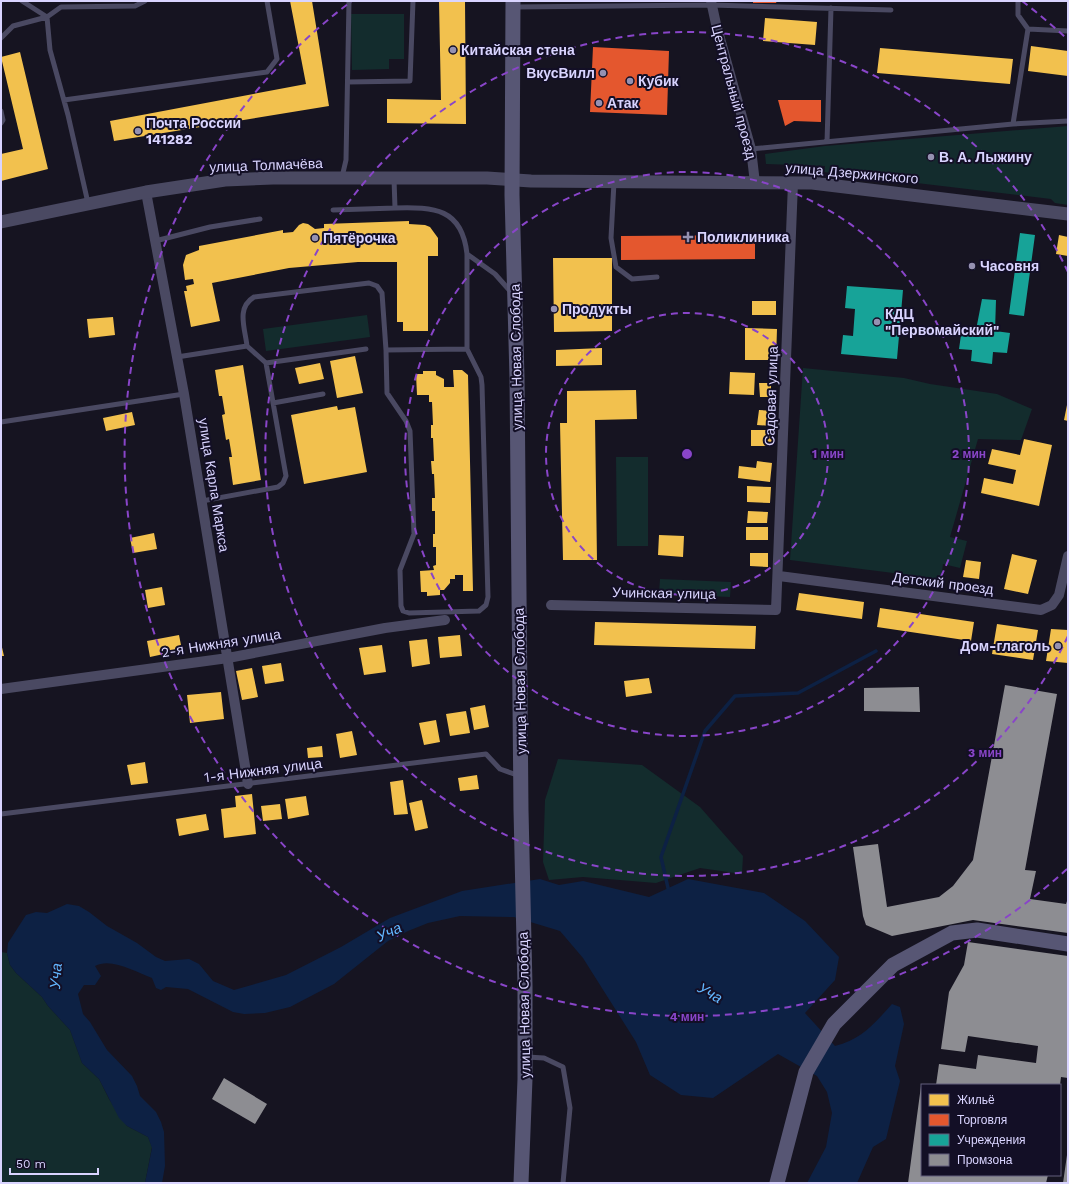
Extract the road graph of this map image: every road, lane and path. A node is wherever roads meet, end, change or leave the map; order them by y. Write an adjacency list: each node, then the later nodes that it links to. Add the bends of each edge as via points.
1 (22, 1): 12 (lane)
2 (145, 1): 12 (lane, via 135,6 61,7)
3 (267, 1): 17 (lane, via 277,59 266,72)
4 (349, 1): 16 (lane)
5 (413, 1): 16 (lane, via 410,81)
6 (1018, 1): 13 (lane, via 1018,15)
7 (711, 3): 8 (lane); 9 (lane); 23 (street, Центральный проезд)
8 (514, 4): 26 (main road)
9 (781, 4): 10 (lane)
10 (831, 8): 11 (lane); 22 (lane)
11 (891, 10)
12 (47, 17): 15 (lane, via 14,26); 17 (lane, via 50,50)
13 (1028, 30): 14 (lane); 21 (lane)
14 (1068, 31)
15 (1, 38)
16 (348, 82): 24 (lane, via 346,160)
17 (64, 100): 31 (lane)
18 (1, 111): 20 (lane)
19 (1068, 121): 21 (lane)
20 (1, 123)
21 (1013, 124): 22 (lane)
22 (827, 142): 23 (lane)
23 (751, 149): 28 (street, Центральный проезд)
24 (342, 178): 25 (street, улица Толмачёва); 30 (street, улица Толмачёва, via 225,180)
25 (394, 178): 26 (street, улица Толмачёва); 32 (lane)
26 (512, 180): 27 (street, улица Дзержинского); 40 (main road, улица Новая Слобода)
27 (614, 181): 28 (street, улица Дзержинского); 39 (lane, via 611,238 616,266 632,279)
28 (755, 183): 29 (street, улица Дзержинского)
29 (793, 183): 34 (street, улица Дзержинского); 53 (street, Садовая улица)
30 (146, 192): 31 (street, улица Толмачёва); 37 (street, улица Карла Маркса)
31 (89, 204): 36 (street, улица Толмачёва)
32 (395, 208): 33 (lane); 38 (lane, via 441,211 460,230)
33 (333, 210)
34 (1068, 214)
35 (260, 219): 37 (lane, via 210,227)
36 (1, 222)
37 (155, 241): 45 (street, улица Карла Маркса)
38 (467, 254): 40 (lane, via 496,274); 43 (lane)
39 (657, 277)
40 (515, 296): 59 (main road, улица Новая Слобода)
41 (248, 346): 44 (lane, via 243,311 246,302 254,297 369,283 377,286 382,293); 45 (lane); 46 (lane)
42 (366, 349): 46 (lane)
43 (467, 349): 44 (lane); 44 (lane, via 482,385 488,597 486,606 479,611 409,613 403,611 401,606 400,570 414,534 410,432 388,393)
44 (386, 350)
45 (177, 357): 47 (street, улица Карла Маркса)
46 (266, 363): 49 (lane)
47 (184, 394): 50 (lane); 51 (street, улица Карла Маркса)
48 (324, 394): 49 (lane)
49 (273, 403): 51 (lane, via 286,476 283,483 278,487)
50 (1, 422)
51 (202, 501): 57 (street, улица Карла Маркса)
52 (1068, 556): 53 (street, Детский проезд, via 1059,595 1052,605 1041,610)
53 (778, 576): 55 (street, Садовая улица)
54 (551, 605): 55 (street, Учинская улица)
55 (776, 610)
56 (445, 620): 57 (street, 2-я Нижняя улица, via 385,628)
57 (228, 658): 58 (street, 2-я Нижняя улица); 60 (street, улица Карла Маркса)
58 (1, 689)
59 (520, 776): 60 (lane, 1-я Нижняя улица, via 500,769 486,754); 63 (main road, улица Новая Слобода)
60 (248, 784): 61 (lane, 1-я Нижняя улица)
61 (1, 814)
62 (1068, 944): 66 (main road, via 977,930 952,933 893,965 834,1024 806,1072)
63 (525, 1057): 64 (main road, улица Новая Слобода); 65 (lane, via 544,1058 563,1067 570,1108)
64 (521, 1183)
65 (563, 1183)
66 (777, 1183)

